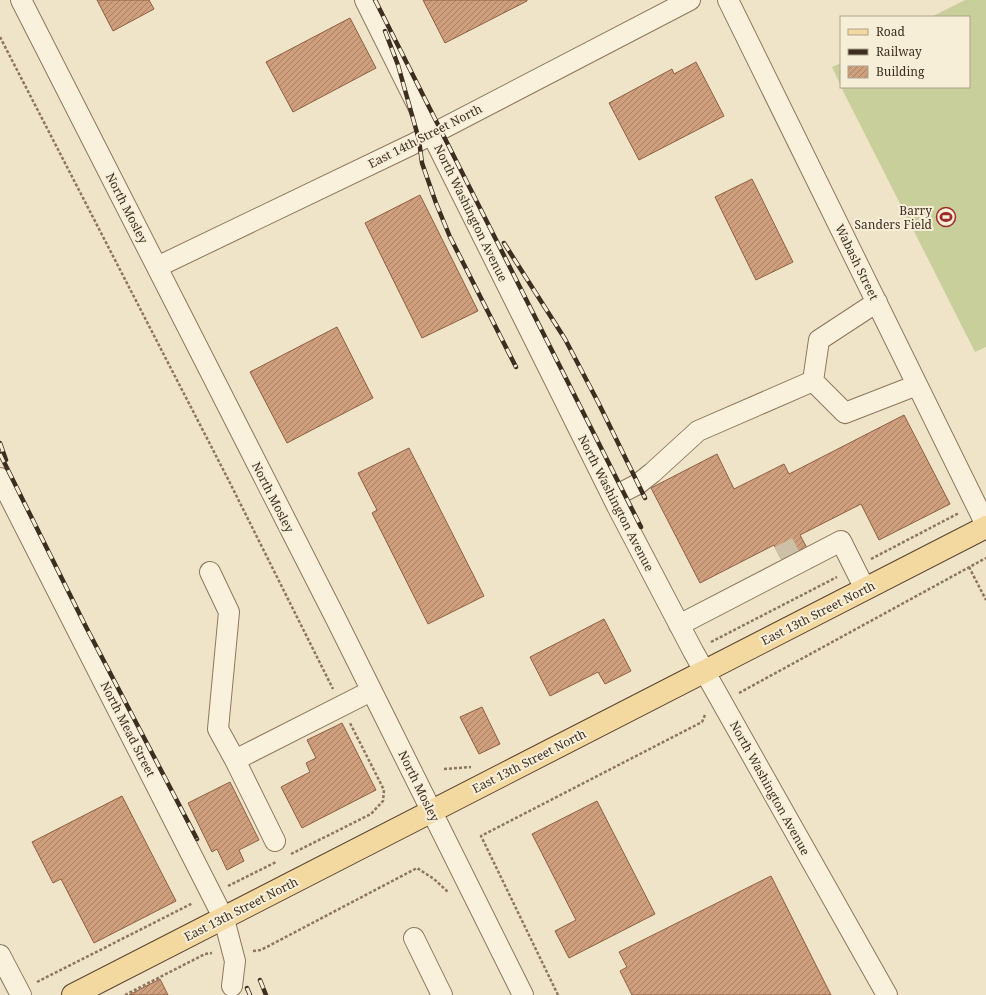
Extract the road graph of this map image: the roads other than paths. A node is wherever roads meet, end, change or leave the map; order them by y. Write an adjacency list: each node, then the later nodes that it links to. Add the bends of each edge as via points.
1 (22, 0): 6 (street, North Mosley)
2 (365, 0): 5 (street, North Washington Avenue)
3 (690, 0): 5 (street, East 14th Street North)
4 (728, 0): 7 (street, Wabash Street)
5 (432, 133): 6 (street, East 14th Street North); 11 (street, North Washington Avenue)
6 (156, 266): 21 (street, North Mosley)
7 (877, 302): 8 (street, via 819,340); 9 (street, Wabash Street)
8 (813, 381): 9 (street, via 844,413); 11 (street, via 698,431 638,484)
9 (917, 385): 12 (street, Wabash Street)
10 (0, 478): 25 (street, North Mead Street)
11 (613, 497): 19 (street, North Washington Avenue)
12 (986, 526): 18 (main road, East 13th Street North)
13 (802, 544): 14 (street)
14 (828, 547): 17 (street); 18 (street, via 841,541)
15 (779, 556): 17 (street, via 766,566)
16 (210, 572): 22 (street, via 229,612 218,729)
17 (761, 581): 19 (street)
18 (865, 589): 20 (main road, East 13th Street North)
19 (679, 624): 20 (street, North Washington Avenue)
20 (704, 671): 23 (main road, East 13th Street North); 33 (street, North Washington Avenue)
21 (372, 691): 22 (street); 23 (street, North Mosley)
22 (235, 760): 24 (street)
23 (431, 811): 25 (main road, East 13th Street North); 32 (street, North Mosley)
24 (275, 841)
25 (224, 919): 28 (street, North Mead Street, via 235,961); 30 (main road, East 13th Street North)
26 (414, 938): 31 (street)
27 (0, 955): 29 (street)
28 (232, 986)
29 (21, 995)
30 (73, 995)
31 (442, 995)
32 (523, 995)
33 (886, 995)

